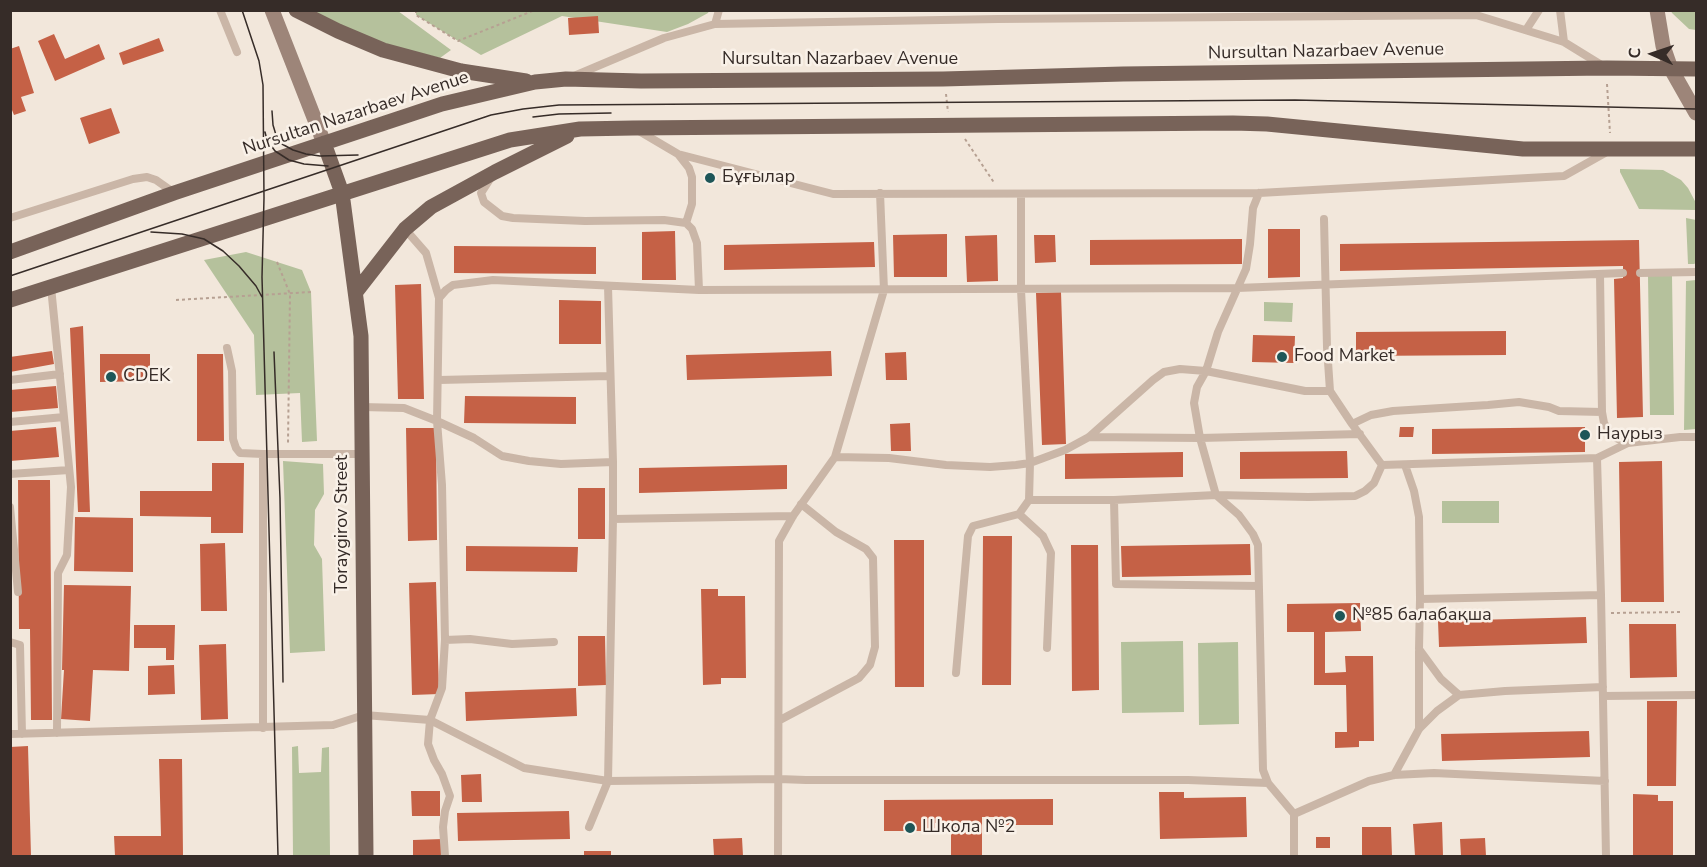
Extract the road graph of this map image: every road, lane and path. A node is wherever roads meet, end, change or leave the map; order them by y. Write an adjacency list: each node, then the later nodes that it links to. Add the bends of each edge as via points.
1 (220, 10): 15 (lane)
2 (272, 10): 29 (main road)
3 (296, 10): 20 (main road, via 382,50 461,71)
4 (416, 10): 5 (path, via 416,15 458,41)
5 (535, 10)
6 (719, 10): 12 (lane)
7 (1539, 10): 13 (lane)
8 (1560, 10): 14 (lane)
9 (1657, 10): 17 (main road)
10 (1274, 14): 11 (lane); 13 (lane, via 1476,15)
11 (998, 15): 12 (lane)
12 (715, 24): 19 (lane, via 664,38)
13 (1526, 30): 14 (lane)
14 (1564, 42): 16 (lane)
15 (237, 52)
16 (1607, 68): 17 (main road, Nursultan Nazarbaev Avenue); 19 (main road, Nursultan Nazarbaev Avenue, via 943,79)
17 (1671, 69): 18 (main road, Nursultan Nazarbaev Avenue); 23 (main road)
18 (1696, 69)
19 (566, 79): 20 (main road, Nursultan Nazarbaev Avenue)
20 (535, 82): 29 (main road, Nursultan Nazarbaev Avenue, via 442,104)
21 (1607, 84): 27 (path)
22 (945, 90): 24 (path)
23 (1696, 113)
24 (948, 114)
25 (633, 128): 26 (main road); 31 (main road, via 1233,123 1523,149); 32 (lane)
26 (580, 129): 33 (main road); 35 (main road, via 510,140)
27 (1610, 133)
28 (963, 136): 38 (path)
29 (324, 143): 34 (main road, Nursultan Nazarbaev Avenue); 35 (main road, Toraygirov Street)
30 (1696, 149): 31 (main road)
31 (1610, 150): 36 (lane, via 1564,176)
32 (678, 154): 37 (lane, via 833,194); 42 (lane, via 692,177 692,204)
33 (495, 172): 42 (lane, via 482,193 484,202 502,216); 43 (main road, via 431,207)
34 (174, 193): 40 (lane, via 156,180 133,179); 44 (main road, Nursultan Nazarbaev Avenue)
35 (342, 193): 52 (main road); 58 (main road, Toraygirov Street)
36 (1259, 193): 39 (lane); 53 (lane, via 1253,208 1246,269)
37 (880, 194): 38 (lane); 55 (lane)
38 (1002, 194): 39 (lane)
39 (1021, 195): 56 (lane)
40 (10, 218)
41 (1324, 219): 51 (lane)
42 (686, 223): 54 (lane, via 697,243)
43 (405, 229): 58 (main road); 60 (lane, via 426,253)
44 (10, 252)
45 (278, 262): 59 (path)
46 (1696, 272): 48 (lane)
47 (1623, 273): 49 (lane)
48 (1640, 273)
49 (1600, 274): 51 (lane); 71 (lane)
50 (608, 286): 54 (lane); 60 (lane, via 493,280 453,285); 66 (lane)
51 (1325, 286): 53 (lane); 69 (lane)
52 (51, 287): 62 (main road); 65 (lane)
53 (1237, 288): 56 (lane); 64 (lane)
54 (699, 290): 55 (lane)
55 (884, 290): 56 (lane); 84 (lane)
56 (1021, 290): 87 (lane)
57 (311, 292): 59 (path)
58 (356, 292): 70 (main road, Toraygirov Street)
59 (290, 294): 61 (path); 82 (path)
60 (439, 298): 68 (lane)
61 (176, 300)
62 (11, 302)
63 (227, 348): 81 (lane, via 236,448 240,453)
64 (1206, 371): 69 (lane, via 1305,391); 77 (lane, via 1164,372); 79 (lane, via 1194,403)
65 (60, 374): 67 (lane); 72 (lane)
66 (609, 376): 68 (lane); 86 (lane)
67 (10, 380)
68 (439, 380): 73 (lane)
69 (1330, 391): 75 (lane)
70 (362, 407): 73 (lane, via 404,408); 83 (main road, Toraygirov Street)
71 (1602, 412): 75 (lane, via 1559,411 1519,402 1393,411); 80 (lane, via 1608,430)
72 (64, 417): 74 (lane); 90 (lane)
73 (437, 421): 86 (lane, via 502,456 561,464); 106 (lane)
74 (10, 422)
75 (1352, 424): 76 (lane)
76 (1360, 434): 79 (lane); 88 (lane)
77 (1089, 437): 79 (lane); 87 (lane)
78 (1696, 437): 80 (lane)
79 (1200, 438): 92 (lane)
80 (1628, 443): 85 (lane)
81 (263, 454): 82 (lane); 119 (lane)
82 (288, 454): 83 (lane)
83 (362, 454): 116 (main road, Toraygirov Street)
84 (835, 456): 87 (lane, via 990,467); 95 (lane)
85 (1597, 458): 89 (lane); 102 (lane)
86 (612, 462): 99 (lane)
87 (1030, 463): 93 (lane)
88 (1382, 465): 89 (lane); 92 (lane, via 1374,483 1355,496)
89 (1405, 465): 103 (lane, via 1419,517)
90 (69, 470): 91 (lane); 121 (lane, via 67,555 58,573)
91 (10, 474)
92 (1216, 495): 94 (lane); 100 (lane, via 1253,534 1258,545)
93 (1029, 500): 94 (lane); 97 (lane)
94 (1114, 500): 100 (lane, via 1116,584)
95 (801, 504): 98 (lane); 118 (lane, via 836,532 867,549 873,558 875,647 870,665 859,678)
96 (10, 507): 101 (lane)
97 (1019, 514): 109 (lane, via 1043,536 1051,554); 111 (lane, via 973,526 968,536)
98 (793, 516): 99 (lane); 118 (lane, via 779,541)
99 (613, 519): 126 (lane)
100 (1258, 586): 128 (lane, via 1263,770)
101 (18, 592)
102 (1601, 596): 103 (lane); 105 (lane)
103 (1420, 599): 110 (lane)
104 (1683, 612): 105 (path)
105 (1602, 614): 112 (lane)
106 (445, 640): 108 (lane); 117 (lane, via 442,688)
107 (10, 642): 123 (lane, via 21,645)
108 (554, 642)
109 (1047, 648)
110 (1419, 650): 114 (lane); 120 (lane)
111 (956, 673)
112 (1603, 687): 114 (lane); 115 (lane)
113 (1696, 695): 115 (lane)
114 (1459, 696): 120 (lane)
115 (1603, 696): 127 (lane)
116 (364, 715): 117 (lane); 119 (lane, via 333,725); 131 (main road, Toraygirov Street)
117 (430, 720): 126 (lane, via 524,768); 132 (lane, via 428,744 450,796 443,827)
118 (780, 720): 125 (lane)
119 (263, 728): 121 (lane)
120 (1419, 729): 124 (lane)
121 (57, 733): 123 (lane)
122 (10, 734): 123 (lane)
123 (22, 734)
124 (1394, 776): 127 (lane, via 1434,773); 129 (lane, via 1370,781)
125 (779, 779): 126 (lane); 128 (lane); 133 (lane)
126 (608, 780): 130 (lane)
127 (1605, 782): 135 (lane)
128 (1268, 783): 129 (lane)
129 (1294, 814): 134 (lane)
130 (589, 827)
131 (366, 856)
132 (445, 856)
133 (778, 856)
134 (1294, 856)
135 (1606, 856)

